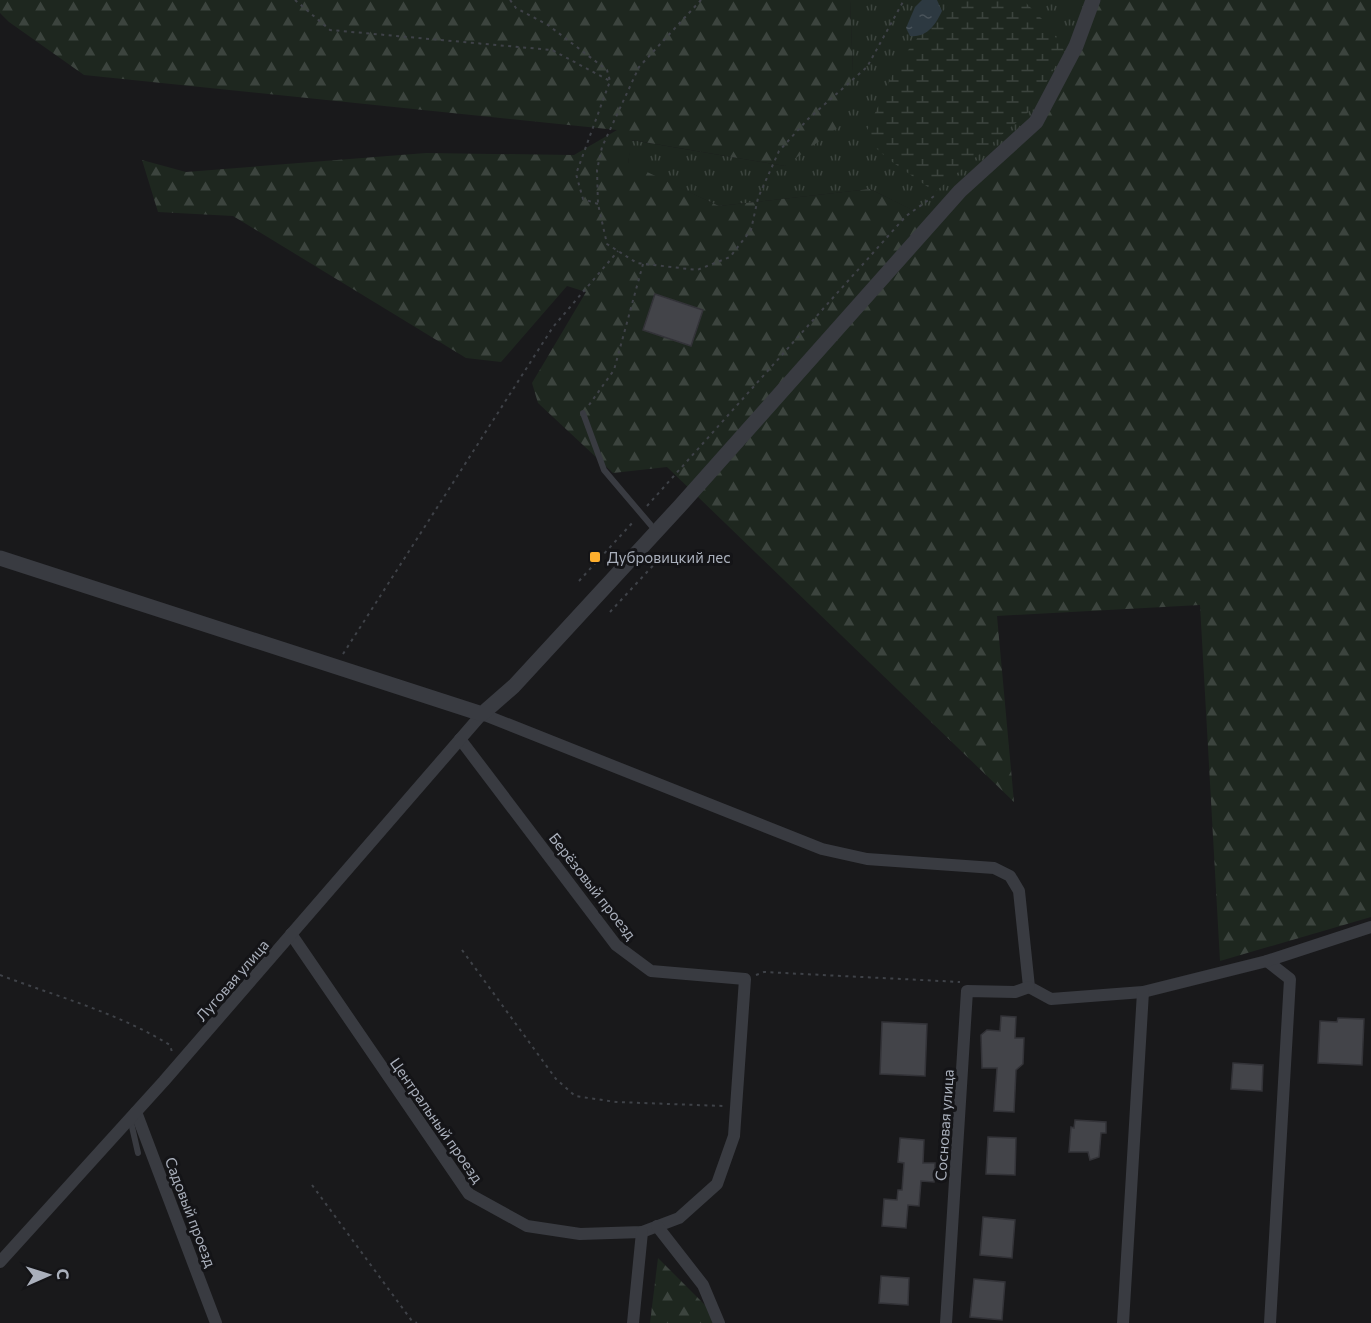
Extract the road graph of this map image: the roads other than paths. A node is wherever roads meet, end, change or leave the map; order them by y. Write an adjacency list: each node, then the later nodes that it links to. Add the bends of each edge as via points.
1 (1093, 0): 3 (street, via 1076,46 1036,122 960,191)
2 (583, 412): 3 (lane, via 604,470)
3 (656, 531): 5 (street, via 514,686)
4 (0, 558): 5 (street)
5 (482, 714): 6 (street, Луговая улица); 11 (street, via 822,849 867,859 994,868 1010,876 1019,891)
6 (460, 739): 8 (street, Луговая улица); 10 (street, Берёзовый проезд, via 616,945 651,971)
7 (1371, 927): 9 (street)
8 (291, 934): 13 (street, Луговая улица); 16 (street, Центральный проезд, via 469,1194 527,1226 580,1234)
9 (1267, 961): 12 (street); 23 (street, via 1290,979)
10 (746, 979): 15 (street, Центральный проезд, via 734,1136 717,1184 680,1218)
11 (1029, 987): 12 (street, via 1051,999); 21 (street, Сосновая улица, via 1015,992 967,991)
12 (1143, 992): 22 (street)
13 (133, 1115): 14 (lane); 17 (street, Луговая улица); 18 (street, Садовый проезд)
14 (138, 1153)
15 (657, 1226): 16 (street, Центральный проезд); 20 (street, via 703,1285)
16 (642, 1232): 19 (street)
17 (0, 1262)
18 (216, 1323)
19 (633, 1323)
20 (719, 1323)
21 (946, 1323)
22 (1123, 1323)
23 (1270, 1323)

